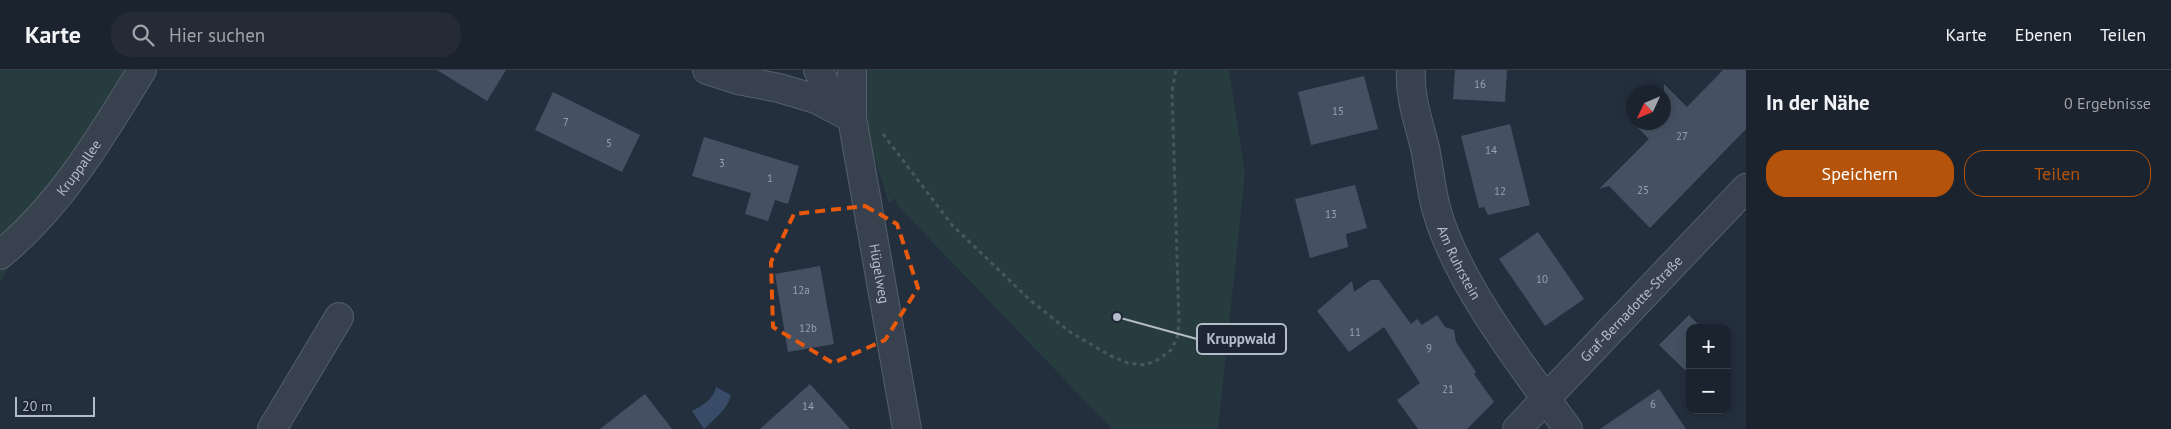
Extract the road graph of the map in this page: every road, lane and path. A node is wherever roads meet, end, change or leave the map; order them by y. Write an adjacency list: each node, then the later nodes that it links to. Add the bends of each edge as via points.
1 (142, 70): 9 (street, Kruppallee, via 73,178 24,236)
2 (707, 70): 7 (street, via 816,99)
3 (818, 70): 7 (street, Hügelweg)
4 (852, 70): 7 (street, Hügelweg)
5 (1176, 70): 7 (path, via 1172,91 1179,323 1171,350 1145,365 1111,356 1070,332 1030,300 952,225 884,134)
6 (1411, 70): 11 (street, Am Ruhrstein, via 1413,98 1436,208 1451,249 1482,303)
7 (852, 118): 13 (street, Hügelweg)
8 (1746, 188): 11 (street, Graf-Bernadotte-Straße)
9 (0, 255)
10 (339, 318): 12 (street)
11 (1546, 399): 14 (street, Graf-Bernadotte-Straße); 15 (street, Am Ruhrstein)
12 (272, 429)
13 (907, 429)
14 (1517, 429)
15 (1568, 429)

